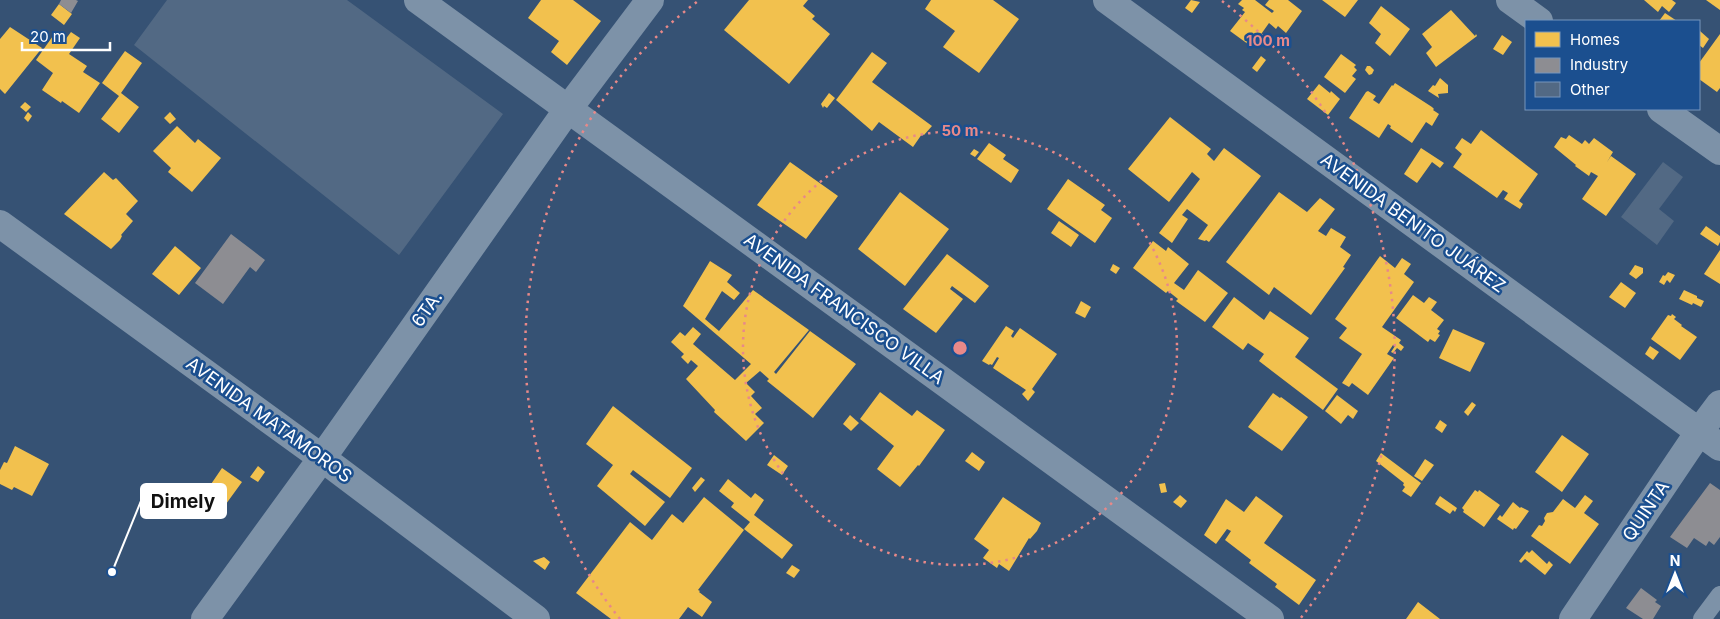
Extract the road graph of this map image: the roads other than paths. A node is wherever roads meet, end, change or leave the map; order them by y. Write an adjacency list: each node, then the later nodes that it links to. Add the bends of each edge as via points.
1 (418, 0): 6 (street, AVENIDA FRANCISCO VILLA)
2 (650, 0): 6 (street, 6TA.)
3 (1107, 0): 11 (street, AVENIDA BENITO JUÁREZ)
4 (1510, 0): 5 (street)
5 (1538, 20)
6 (568, 109): 12 (street, 6TA.); 16 (street, AVENIDA FRANCISCO VILLA)
7 (1662, 110): 8 (street)
8 (1720, 151)
9 (0, 224): 12 (street, AVENIDA MATAMOROS)
10 (1720, 404): 11 (street, QUINTA)
11 (1710, 439): 17 (street, QUINTA)
12 (322, 458): 14 (street, 6TA.); 15 (street, AVENIDA MATAMOROS)
13 (1720, 595): 18 (lane)
14 (205, 619)
15 (536, 619)
16 (1270, 619)
17 (1573, 619)
18 (1702, 619)

